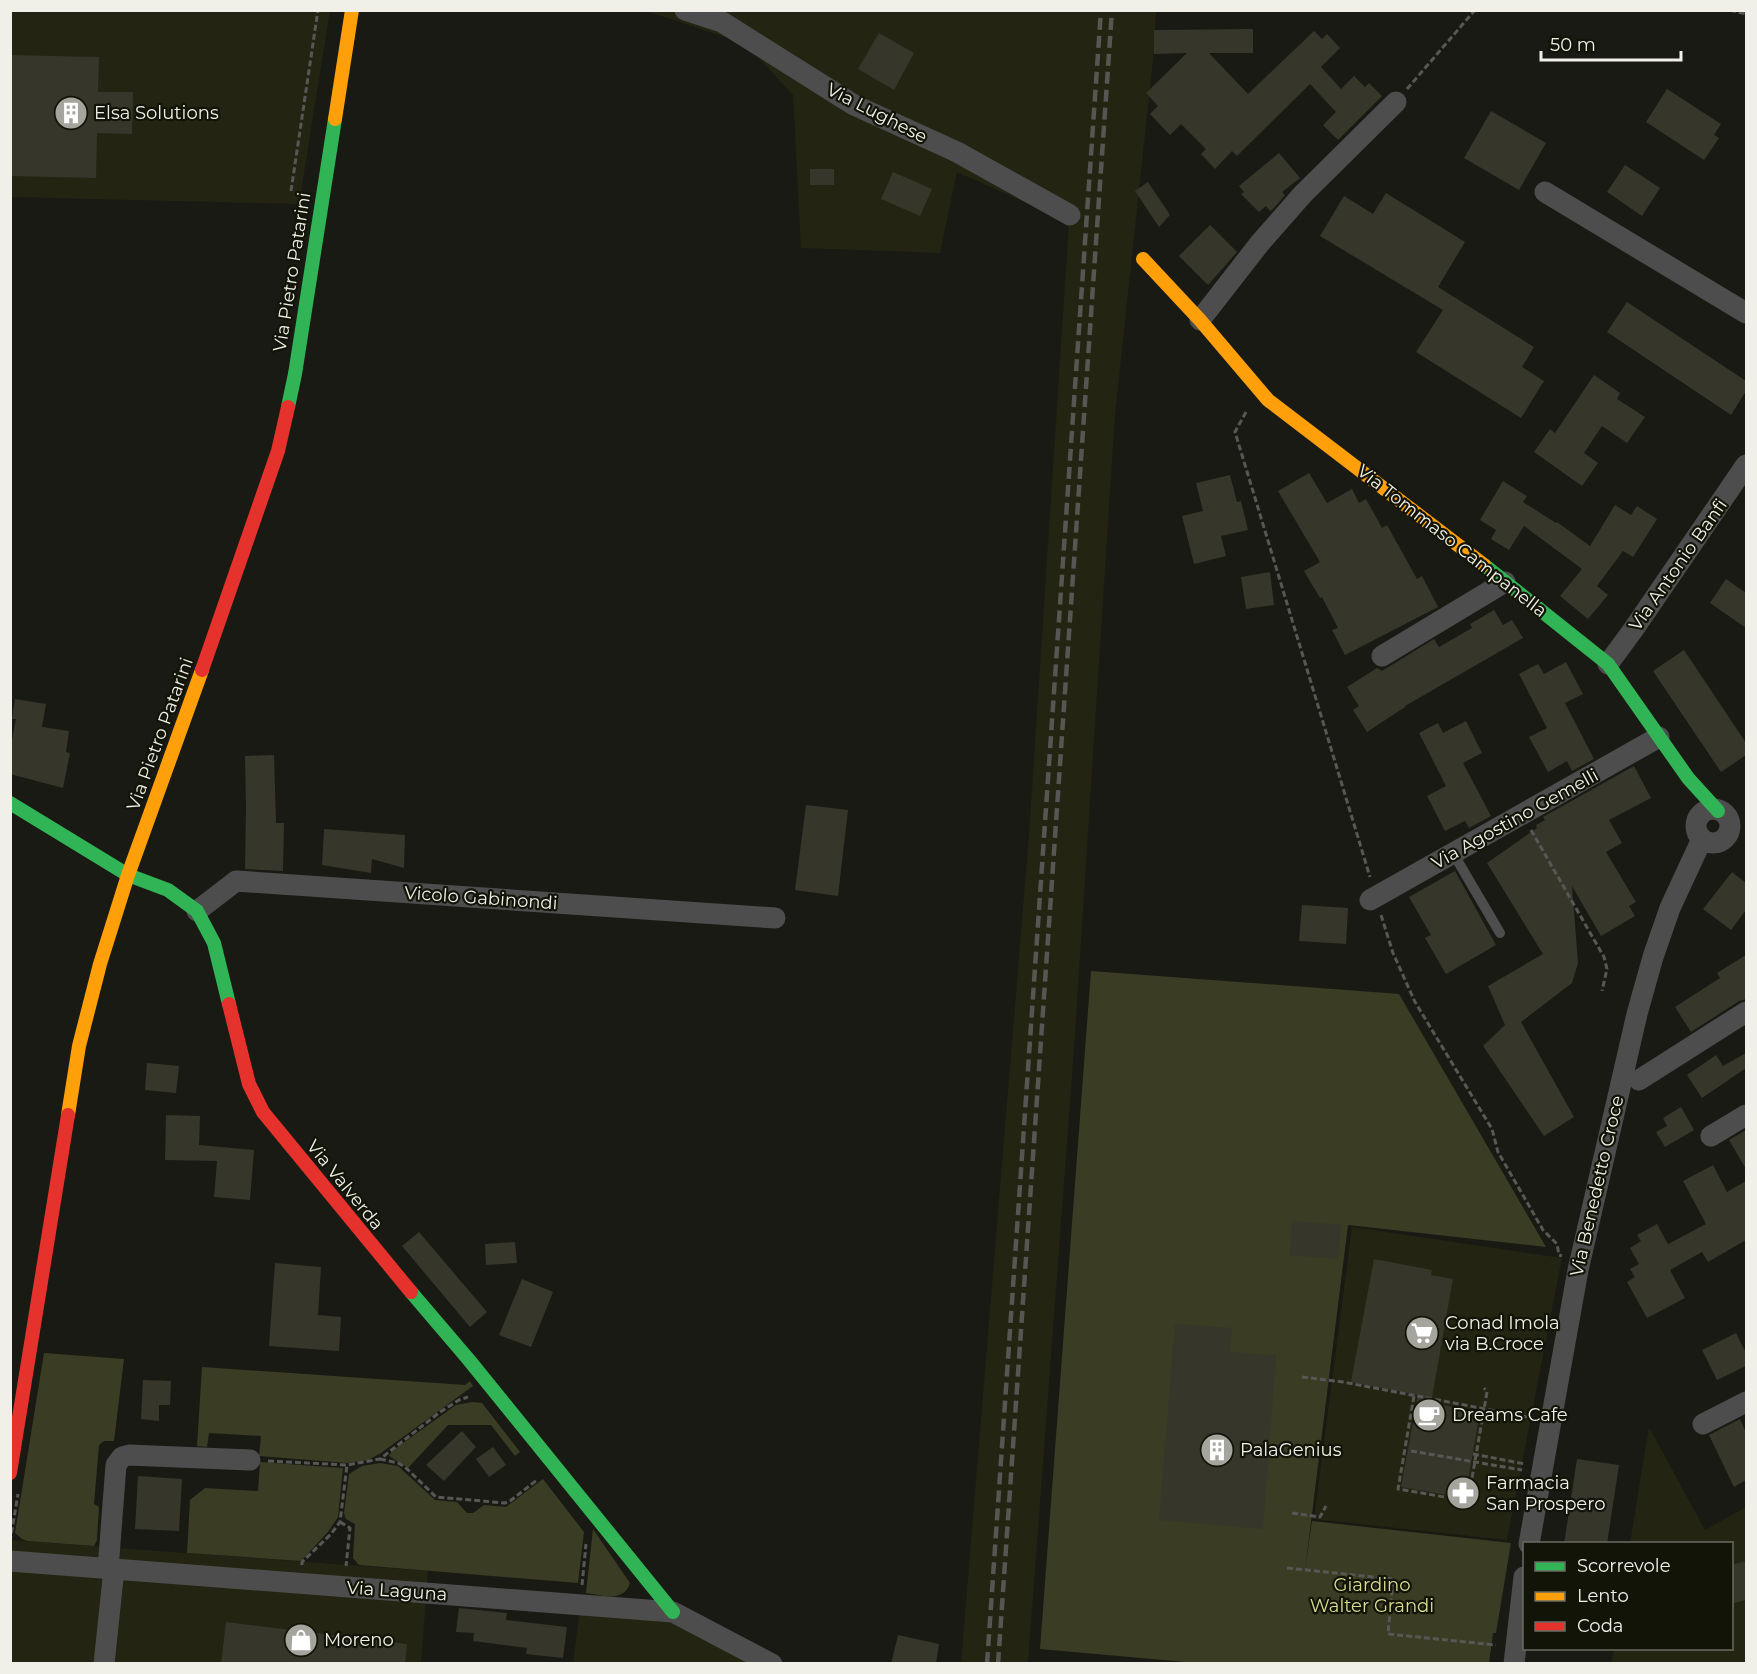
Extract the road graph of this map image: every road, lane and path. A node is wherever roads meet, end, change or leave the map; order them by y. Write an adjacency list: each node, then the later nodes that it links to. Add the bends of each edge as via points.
1 (318, 10): 8 (path)
2 (352, 10): 27 (street, Via Pietro Patarini, via 295,374 278,450)
3 (685, 10): 10 (street, Via Lughese, via 722,22 854,105 957,152)
4 (1475, 10): 7 (path)
5 (1730, 10): 6 (path)
6 (1746, 14)
7 (1396, 102): 13 (street, via 1303,194)
8 (291, 191)
9 (1545, 192): 12 (street)
10 (1070, 215)
11 (1143, 259): 13 (street, Via Tommaso Campanella)
12 (1746, 313)
13 (1200, 320): 14 (street, Via Tommaso Campanella)
14 (1258, 389): 16 (street, Via Tommaso Campanella); 28 (path, via 1235,432)
15 (1746, 465): 18 (street, Via Antonio Banfi)
16 (1506, 582): 17 (street); 18 (street, Via Tommaso Campanella)
17 (1382, 656)
18 (1608, 664): 19 (street, Via Tommaso Campanella)
19 (1659, 737): 20 (street, Via Tommaso Campanella); 23 (street, Via Agostino Gemelli)
20 (1688, 778): 22 (street, Via Tommaso Campanella, via 1696,799)
21 (10, 803): 27 (street, Via Valverda)
22 (1709, 813): 24 (street, Via Tommaso Campanella, via 1727,817); 25 (street, Via Tommaso Campanella, via 1697,831)
23 (1522, 815): 26 (street, Via Agostino Gemelli); 32 (path, via 1604,957 1607,969)
24 (1737, 837): 25 (street, Via Tommaso Campanella, via 1716,843)
25 (1702, 839): 59 (street, Via Benedetto Croce, via 1670,908 1637,1014 1578,1270)
26 (1454, 853): 28 (street, Via Agostino Gemelli); 31 (lane)
27 (128, 875): 29 (street, Via Valverda, via 168,890); 53 (street, Via Pietro Patarini, via 79,1046)
28 (1373, 898): 37 (path, via 1415,1002 1492,1128 1498,1152 1543,1230 1557,1244 1559,1255)
29 (197, 911): 30 (street, Vicolo Gabinondi, via 236,881); 67 (street, Via Valverda, via 214,943 249,1084 263,1112)
30 (775, 918)
31 (1500, 933)
32 (1602, 991)
33 (1746, 1012): 34 (street)
34 (1639, 1080)
35 (1746, 1115): 36 (street)
36 (1711, 1136)
37 (1567, 1257)
38 (1302, 1377): 40 (path)
39 (1484, 1388): 43 (path)
40 (1414, 1396): 43 (path); 47 (path, via 1398,1489 1468,1501)
41 (468, 1397): 48 (path, via 440,1412)
42 (1746, 1402): 45 (street)
43 (1484, 1409): 44 (path); 47 (path)
44 (1536, 1419)
45 (1703, 1424)
46 (1412, 1450): 52 (path)
47 (1475, 1455): 50 (path)
48 (380, 1459): 51 (path); 54 (path, via 398,1463 436,1497 445,1498 505,1503)
49 (254, 1460): 51 (path); 64 (street, via 122,1457 116,1465)
50 (1527, 1464)
51 (347, 1466): 57 (path)
52 (1526, 1471)
53 (10, 1473)
54 (544, 1475)
55 (1326, 1506): 56 (path, via 1320,1517)
56 (1292, 1513)
57 (340, 1522): 61 (path); 62 (path, via 350,1528)
58 (587, 1542): 66 (path)
59 (1529, 1542)
60 (10, 1561): 64 (street, Via Laguna)
61 (302, 1562)
62 (346, 1566)
63 (1287, 1568): 68 (path, via 1393,1579 1388,1634)
64 (111, 1569): 67 (street, Via Laguna); 69 (street)
65 (1523, 1586): 71 (street)
66 (582, 1587)
67 (673, 1612): 70 (street, Via Laguna)
68 (1497, 1645)
69 (104, 1664)
70 (772, 1664)
71 (1514, 1664)

